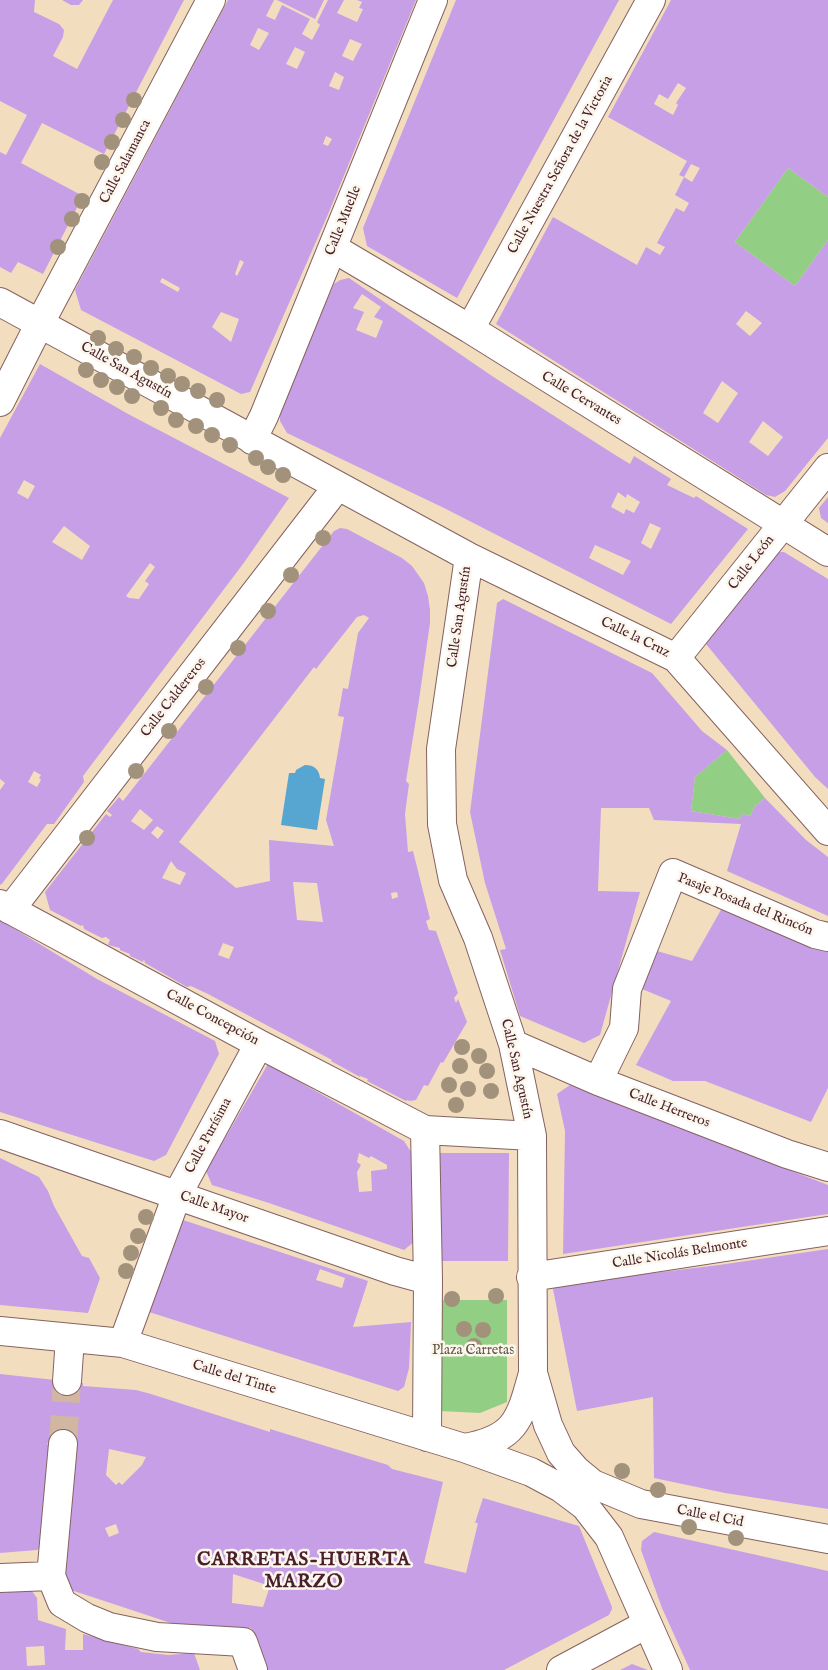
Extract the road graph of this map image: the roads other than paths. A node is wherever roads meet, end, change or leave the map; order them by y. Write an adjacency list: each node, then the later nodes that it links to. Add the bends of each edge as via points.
1 (211, 0): 6 (street, Calle Salamanca)
2 (433, 0): 4 (street, Calle Muelle)
3 (651, 0): 7 (street, Calle Nuestra Señora de la Victoria)
4 (333, 248): 7 (street, Calle Cervantes); 9 (street, Calle Muelle)
5 (0, 302): 6 (street, Calle San Agustín)
6 (40, 323): 8 (street, Calle Salamanca); 9 (street, Calle San Agustín)
7 (470, 329): 12 (street, Calle Cervantes)
8 (0, 402)
9 (252, 440): 11 (street, Calle San Agustín)
10 (828, 468): 12 (street, Calle León)
11 (338, 487): 14 (street, Calle San Agustín); 17 (street, Calle Caldereros)
12 (783, 523): 13 (street, Calle Cervantes); 15 (street, Calle León)
13 (828, 552)
14 (468, 557): 15 (street, Calle la Cruz); 20 (street, Calle San Agustín, via 441,749 442,824 453,880 478,938)
15 (676, 658): 16 (street, Calle la Cruz)
16 (828, 830)
17 (5, 907): 19 (street, Calle Concepción)
18 (828, 937): 21 (street, Pasaje Posada del Rincón, via 673,874 627,989 624,1028)
19 (259, 1044): 22 (street, Calle Concepción); 26 (street, Calle Purísima)
20 (513, 1044): 21 (street, Calle Herreros); 24 (street, Calle San Agustín)
21 (598, 1081): 25 (street, Calle Herreros)
22 (425, 1130): 24 (street); 29 (street)
23 (0, 1134): 26 (street, Calle Mayor)
24 (532, 1136): 28 (street)
25 (828, 1167)
26 (177, 1195): 29 (street, Calle Mayor); 32 (street, Calle Purísima)
27 (828, 1232): 28 (street, Calle Nicolás Belmonte)
28 (531, 1276): 33 (street)
29 (428, 1280): 35 (street)
30 (0, 1331): 31 (street, Calle del Tinte)
31 (70, 1338): 32 (street, Calle del Tinte); 34 (street)
32 (123, 1343): 35 (street, Calle del Tinte)
33 (533, 1373): 37 (street, via 523,1411 509,1432 482,1445); 38 (street, via 548,1425 561,1453 593,1484)
34 (68, 1381)
35 (427, 1437): 37 (street, Calle del Tinte)
36 (63, 1444): 41 (street)
37 (464, 1448): 39 (street, Calle del Tinte, via 531,1472 561,1488 585,1506)
38 (641, 1504): 39 (street, via 617,1519); 40 (street, Calle el Cid)
39 (609, 1538): 43 (street, Calle del Tinte)
40 (828, 1539)
41 (51, 1576): 42 (street); 44 (street, via 62,1603 86,1618 157,1637 243,1642)
42 (0, 1578)
43 (647, 1624): 45 (street); 46 (street, Calle del Tinte)
44 (253, 1670)
45 (561, 1670)
46 (668, 1670)

